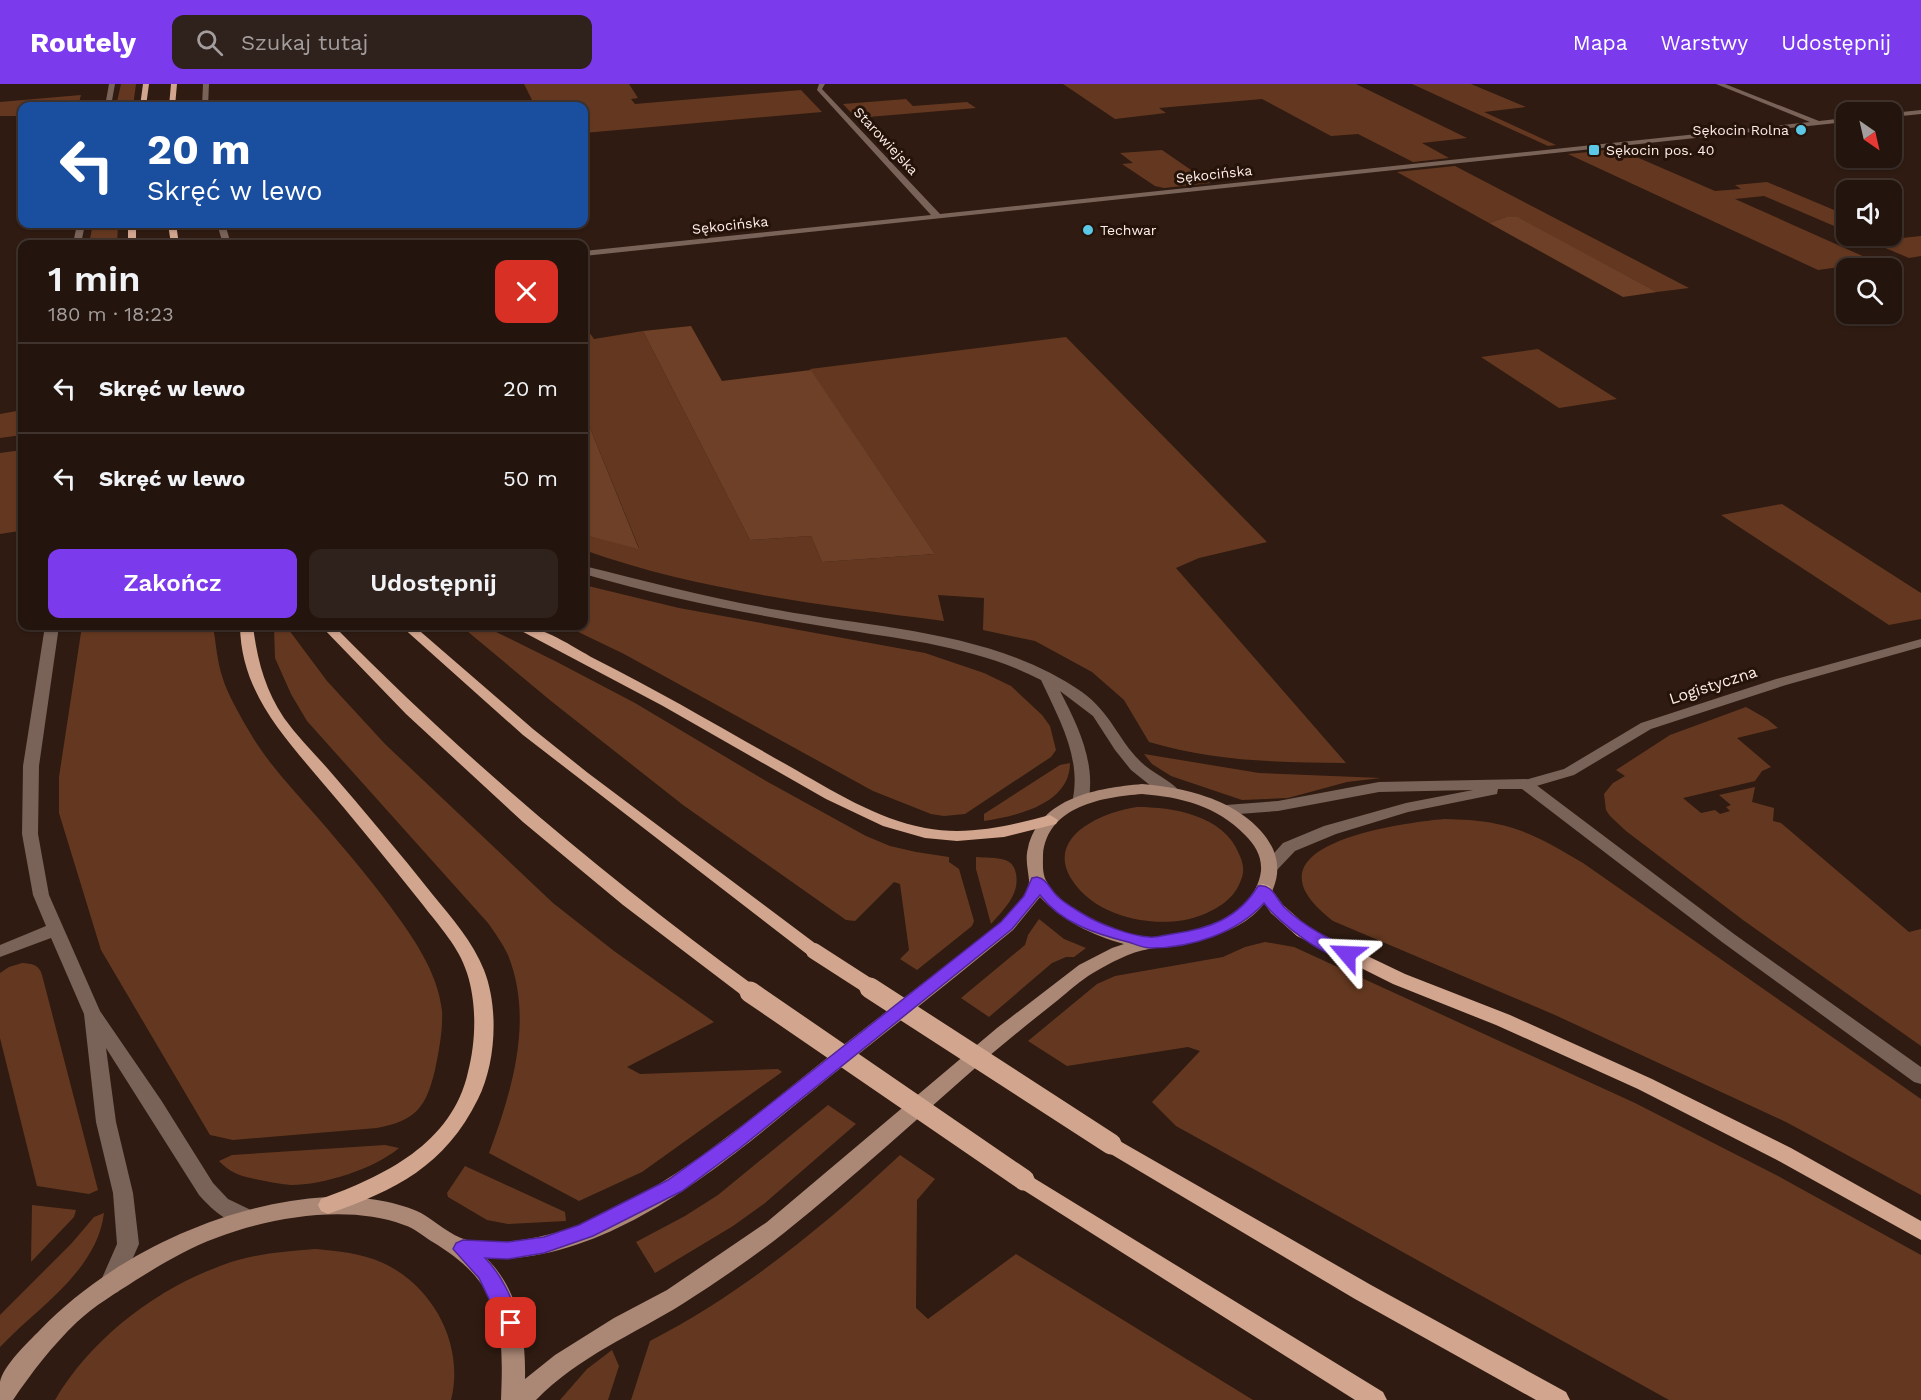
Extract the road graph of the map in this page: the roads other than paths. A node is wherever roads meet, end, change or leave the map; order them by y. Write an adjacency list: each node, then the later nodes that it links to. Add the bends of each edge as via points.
1 (112, 84): 7 (street)
2 (146, 84): 8 (main road)
3 (174, 84): 9 (main road)
4 (206, 84): 10 (street)
5 (822, 84): 15 (street, Starowiejska, via 819,89)
6 (1719, 84): 14 (street)
7 (109, 102)
8 (144, 102)
9 (172, 102)
10 (205, 102)
11 (1921, 112): 12 (street)
12 (1902, 114)
13 (1836, 121): 14 (street, Sękocińska)
14 (1819, 123): 15 (street, Sękocińska)
15 (938, 216): 16 (street, Sękocińska)
16 (588, 254)
17 (588, 571): 24 (street, via 728,605 954,644 999,656)
18 (51, 630): 33 (street, via 31,765 30,834 41,896)
19 (246, 630): 38 (main road, via 261,690 277,719 455,935 476,972 482,1007 483,1044 477,1080 451,1130 404,1173 371,1190)
20 (331, 630): 46 (main road, bridge, via 559,844 659,925 1024,1180)
21 (412, 630): 47 (main road, bridge, via 583,776 814,951 1111,1144 1363,1292)
22 (527, 630): 29 (main road, via 871,816 902,828 942,836 988,836)
23 (1921, 643): 25 (street, Logistyczna, via 1780,682 1646,726 1569,772)
24 (1048, 680): 26 (street, via 1097,712 1135,765); 27 (street, via 1086,779)
25 (1526, 784): 28 (street, via 1379,787 1278,806); 30 (street, via 1372,816 1301,841 1280,854); 37 (street, via 1737,945)
26 (1171, 791): 27 (main road, via 1113,791); 28 (main road)
27 (1082, 798): 29 (main road)
28 (1226, 810): 30 (main road, via 1263,844)
29 (1050, 820): 31 (main road, via 1035,848 1033,868)
30 (1270, 867): 32 (main road)
31 (1037, 882): 34 (main road, via 1051,899 1096,928); 41 (main road, via 1031,898 1007,926 734,1143 675,1185 586,1231 544,1245 508,1251)
32 (1263, 890): 34 (main road, via 1258,901 1242,916 1221,927 1198,936); 40 (main road, via 1303,932 1399,979 1645,1083 1784,1154)
33 (55, 929): 35 (street); 36 (street)
34 (1149, 943): 45 (main road, via 1118,952 1085,969 776,1228 675,1297 563,1362)
35 (0, 951)
36 (92, 1013): 39 (street, via 206,1189 221,1205); 42 (street, via 128,1244)
37 (1921, 1077)
38 (328, 1204): 39 (main road); 41 (main road, via 376,1209 411,1218)
39 (248, 1218): 42 (main road, via 164,1252)
40 (1921, 1231)
41 (463, 1249): 44 (main road, via 486,1272 511,1323)
42 (110, 1284): 43 (main road, via 62,1323 30,1356)
43 (0, 1400)
44 (513, 1400)
45 (520, 1400)
46 (1375, 1400)
47 (1558, 1400)

